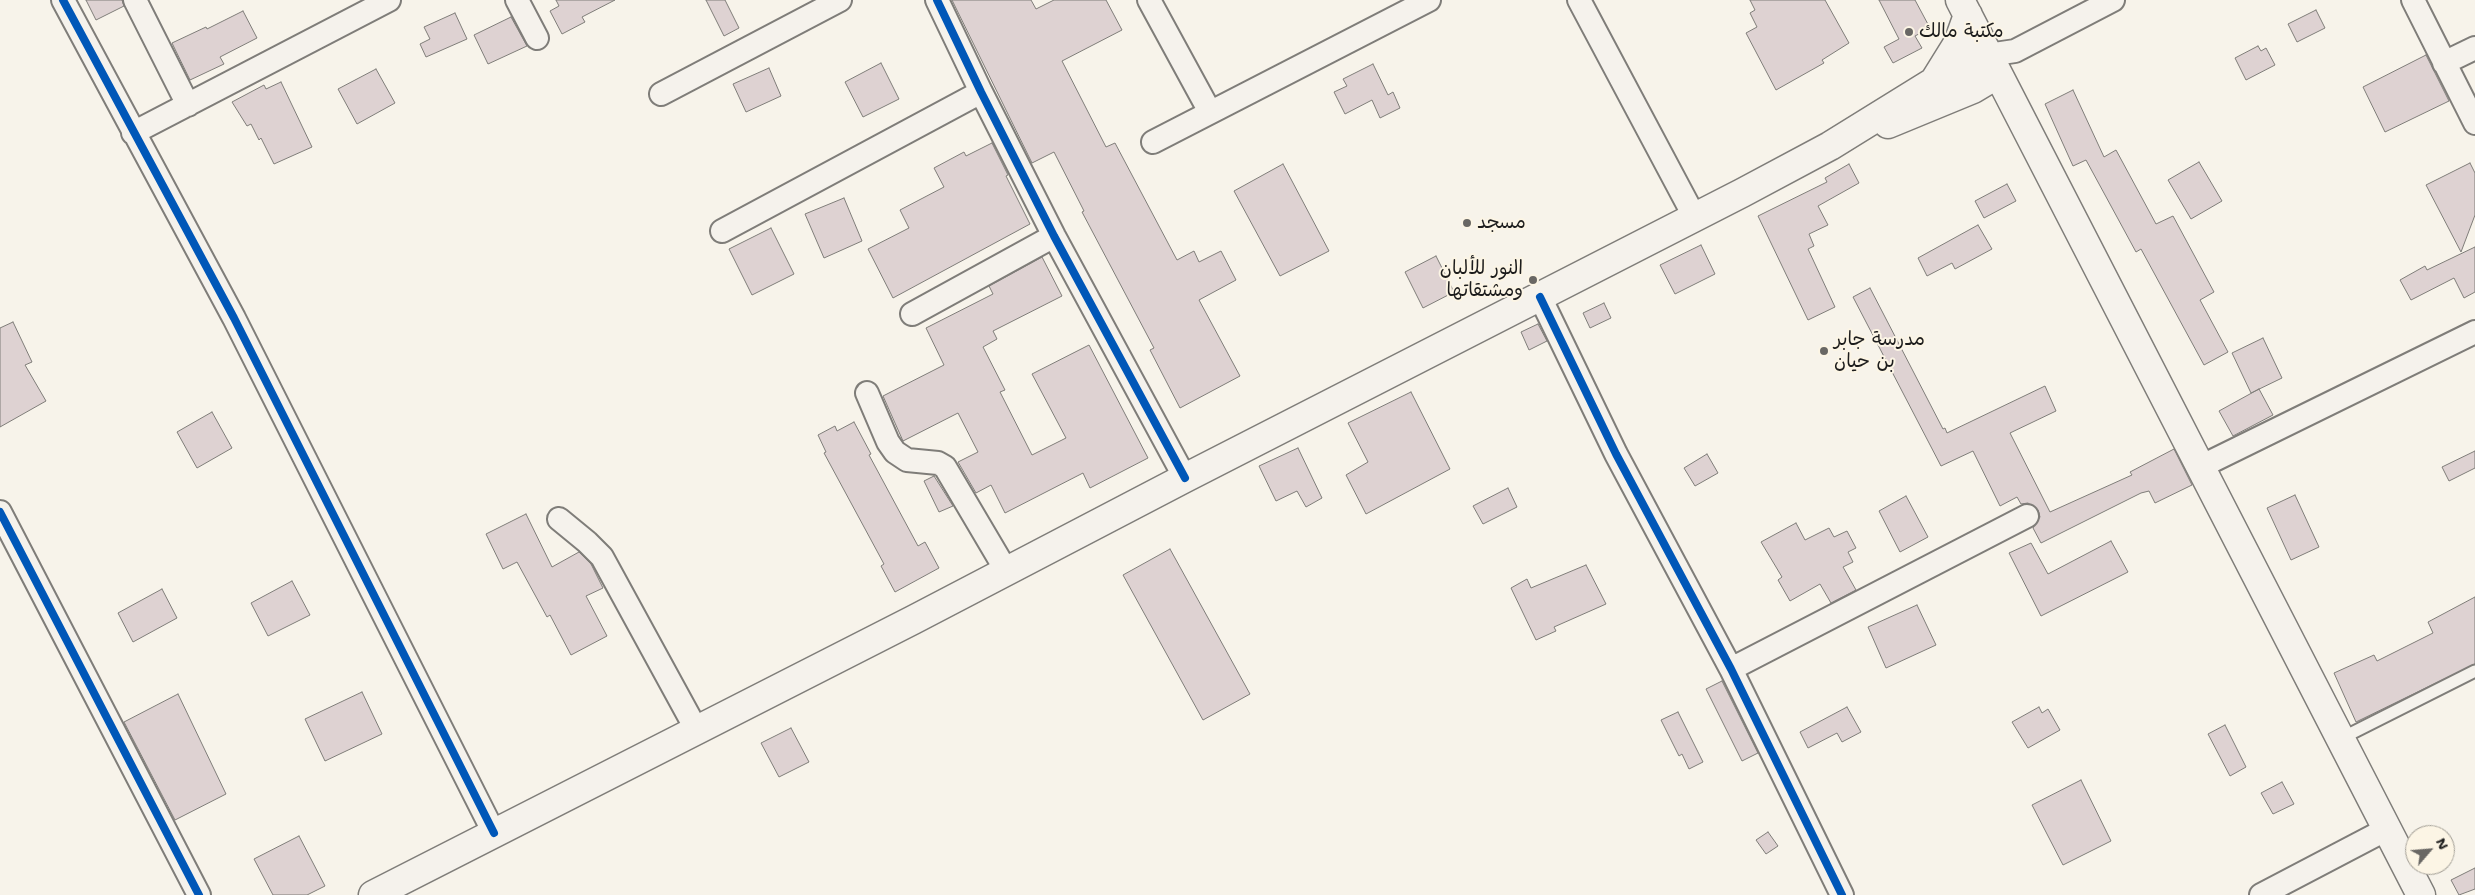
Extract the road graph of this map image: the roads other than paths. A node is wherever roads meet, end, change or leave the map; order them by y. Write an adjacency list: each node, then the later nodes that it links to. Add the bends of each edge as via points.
1 (64, 0): 24 (street)
2 (134, 0): 21 (street)
3 (389, 0): 21 (street)
4 (517, 0): 13 (street)
5 (840, 0): 19 (street)
6 (937, 0): 18 (street)
7 (1149, 0): 22 (street)
8 (1429, 0): 22 (street)
9 (1579, 0): 26 (street)
10 (2113, 0): 16 (street)
11 (2412, 0): 15 (street)
12 (1964, 7): 16 (main road); 17 (main road, via 1958,43)
13 (536, 38)
14 (2475, 48): 15 (street)
15 (2444, 62): 23 (street)
16 (1993, 64): 17 (main road); 20 (main road)
17 (1941, 90): 20 (main road); 26 (main road)
18 (981, 92): 27 (street); 28 (street)
19 (661, 94)
20 (2012, 101): 33 (main road)
21 (188, 104): 24 (street)
22 (1210, 112): 25 (street)
23 (2475, 123)
24 (133, 133): 44 (street, via 234,318)
25 (1153, 142)
26 (1694, 216): 29 (main road)
27 (722, 231)
28 (1054, 236): 30 (street); 34 (street)
29 (1540, 297): 34 (main road); 39 (street, via 1616,454)
30 (912, 314)
31 (2475, 332): 33 (street)
32 (867, 393): 38 (street, via 895,452 907,460 938,462 945,468)
33 (2200, 467): 42 (main road)
34 (1185, 478): 38 (main road)
35 (0, 512): 45 (street)
36 (2027, 516): 39 (street)
37 (559, 519): 41 (street, via 602,557)
38 (1007, 572): 41 (main road)
39 (1731, 669): 47 (street)
40 (2475, 671): 42 (lane)
41 (696, 729): 44 (main road)
42 (2340, 739): 43 (main road)
43 (2387, 829): 48 (street); 49 (main road)
44 (494, 833): 46 (main road)
45 (199, 895)
46 (373, 895)
47 (1842, 895)
48 (2261, 895)
49 (2421, 895)

